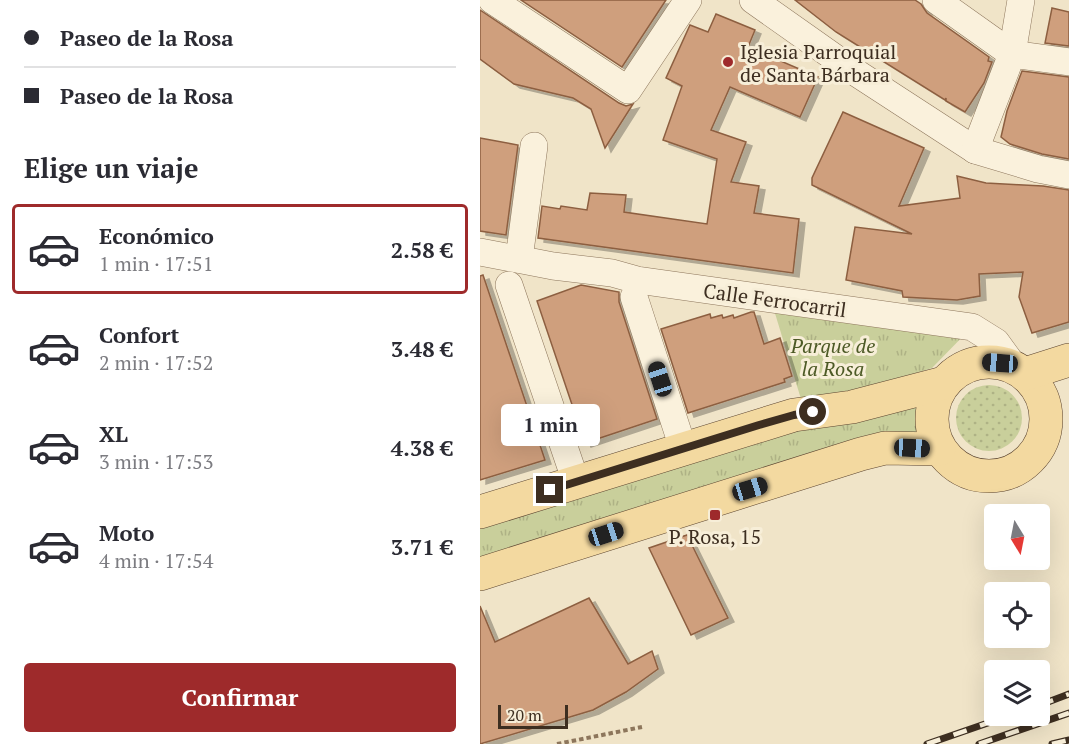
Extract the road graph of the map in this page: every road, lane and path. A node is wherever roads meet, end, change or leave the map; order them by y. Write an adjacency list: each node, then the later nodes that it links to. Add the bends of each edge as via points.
1 (492, 0): 2 (street, via 628,90)
2 (688, 0)
3 (753, 0): 9 (street)
4 (936, 0): 6 (street)
5 (1021, 0): 6 (street)
6 (1011, 54): 7 (street); 9 (street)
7 (1069, 62)
8 (534, 147): 12 (street)
9 (975, 150): 10 (street)
10 (1069, 175)
11 (480, 252): 12 (street, Calle Ferrocarril)
12 (519, 259): 16 (street, Calle Ferrocarril, via 637,280 972,327 996,342)
13 (509, 285): 21 (street)
14 (634, 297): 19 (street)
15 (1069, 360): 16 (main road)
16 (1020, 371): 17 (main road, via 985,361 955,372); 18 (main road, via 1035,384 1046,409)
17 (944, 383): 19 (main road, via 852,407 794,415); 20 (main road, via 932,408 933,436)
18 (1058, 419): 20 (main road, via 1030,460 1012,472 972,474 953,464)
19 (683, 448): 21 (main road)
20 (939, 449): 23 (main road, via 885,448 861,454)
21 (576, 482): 22 (main road)
22 (480, 512)
23 (480, 574)
24 (642, 727): 25 (path)
25 (557, 744)

